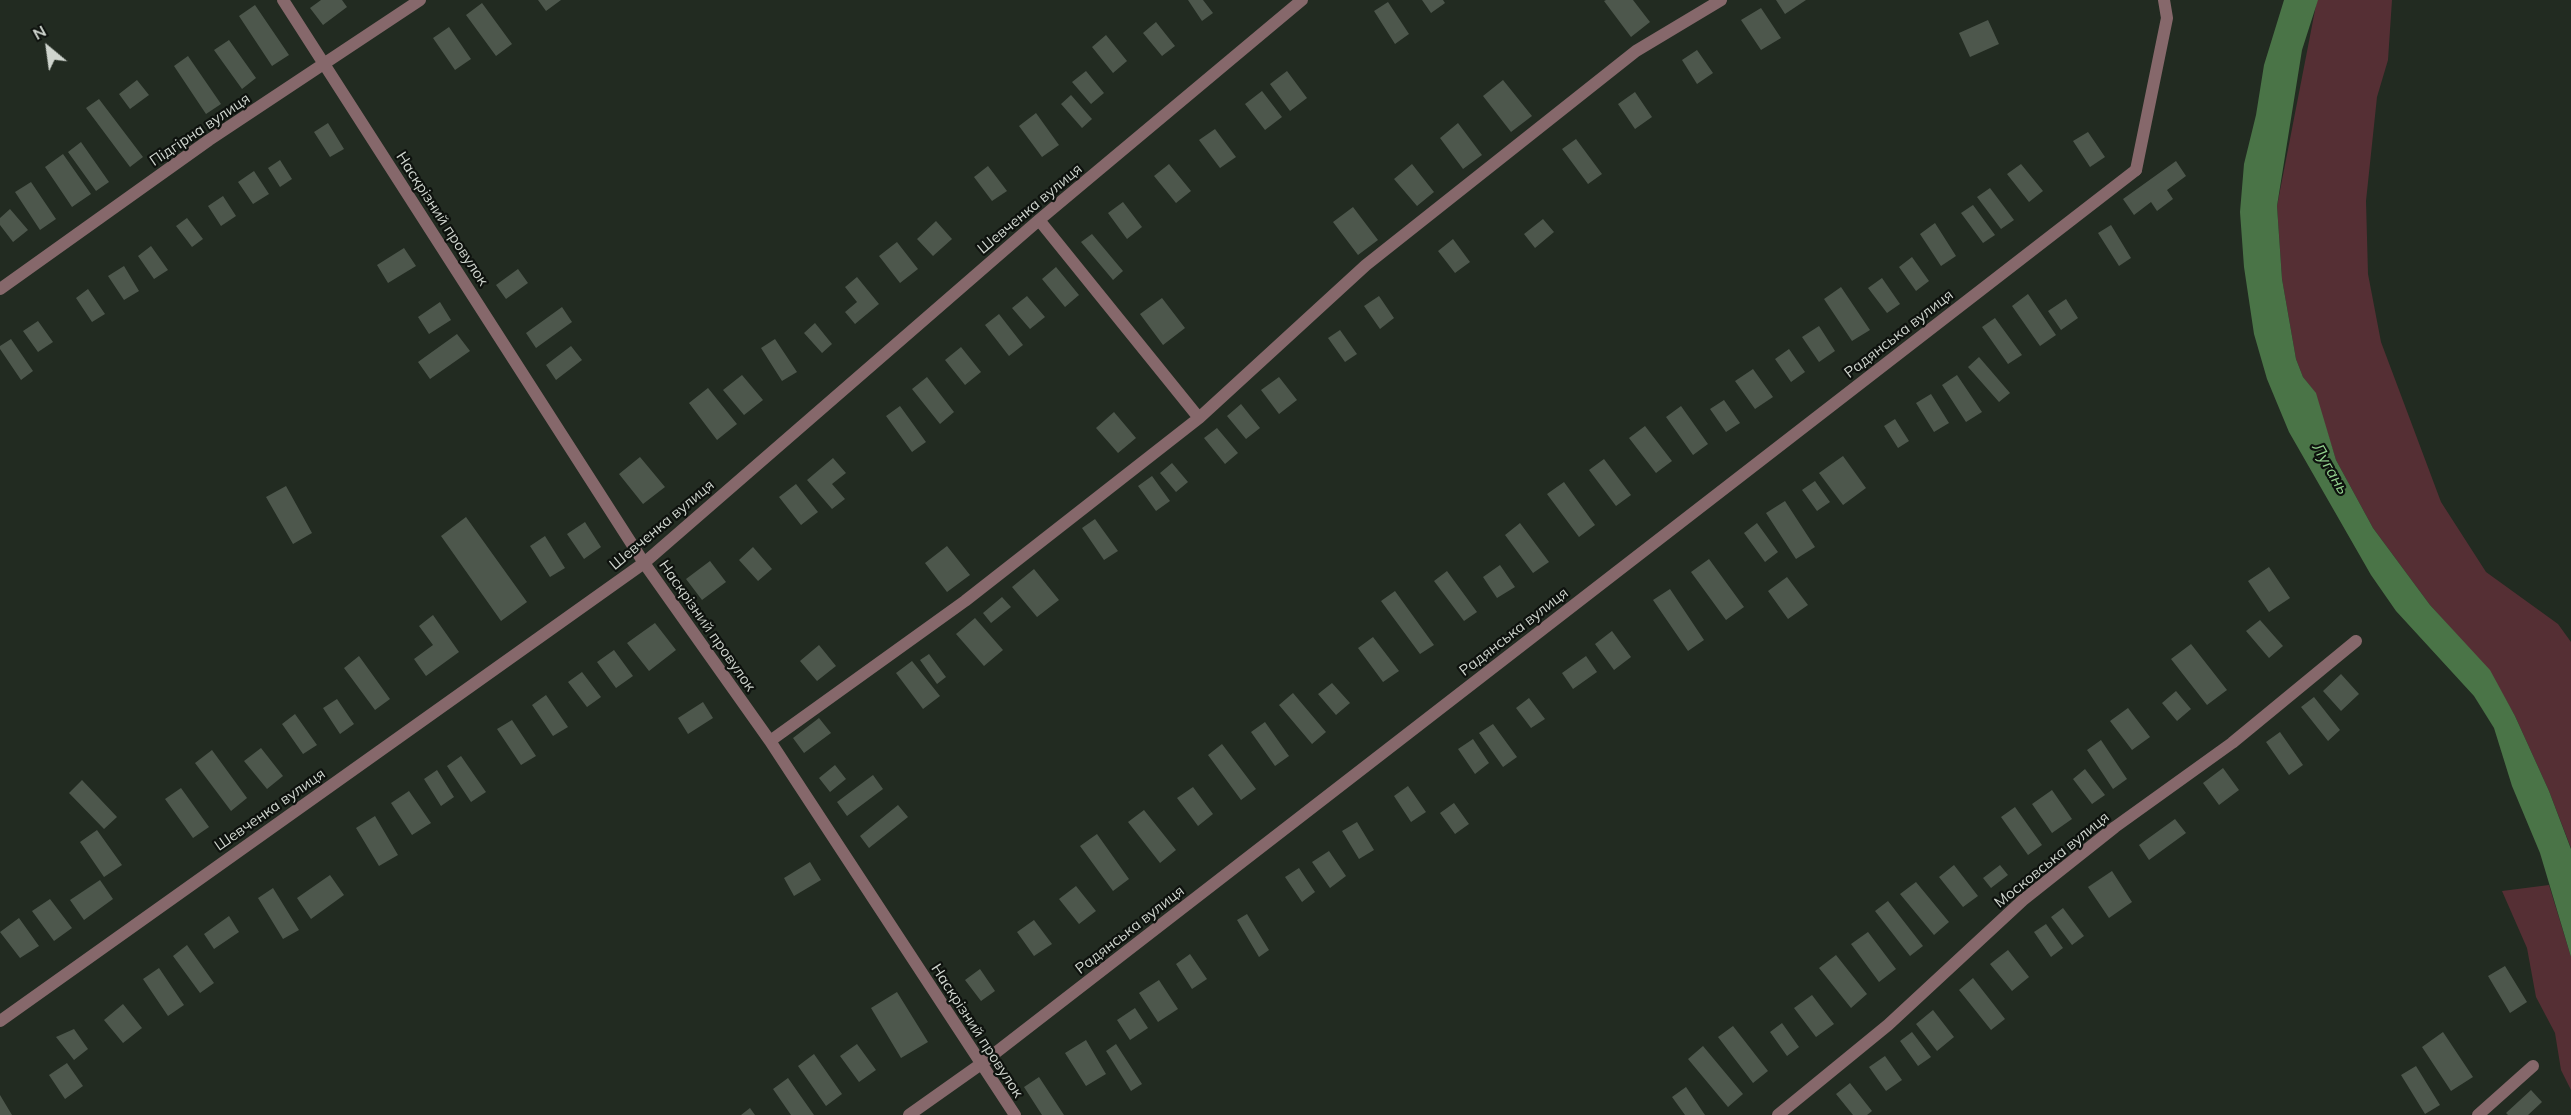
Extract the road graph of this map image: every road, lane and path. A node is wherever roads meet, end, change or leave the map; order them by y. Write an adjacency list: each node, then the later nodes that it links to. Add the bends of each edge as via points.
1 (283, 0): 6 (street, Наскрізний провулок)
2 (420, 0): 6 (street, Підгірна вулиця)
3 (1302, 0): 7 (street, Шевченка вулиця)
4 (1721, 0): 9 (street, via 1636,51 1366,265)
5 (2164, 0): 14 (street, Радянська вулиця, via 2167,18 2136,170)
6 (325, 64): 8 (street, Підгірна вулиця); 10 (street, Наскрізний провулок)
7 (1039, 220): 9 (street); 10 (street, Шевченка вулиця)
8 (0, 289)
9 (1199, 418): 12 (street, via 965,601)
10 (644, 563): 12 (street, Наскрізний провулок); 13 (street, Шевченка вулиця)
11 (2356, 641): 18 (street, Московська вулиця, via 2232,743 2115,827 2023,900 1887,1025)
12 (770, 741): 14 (street, Наскрізний провулок)
13 (0, 1021)
14 (981, 1064): 16 (street, Радянська вулиця); 17 (street, Наскрізний провулок)
15 (2533, 1066): 19 (street)
16 (909, 1115)
17 (1014, 1115)
18 (1778, 1115)
19 (2478, 1115)

